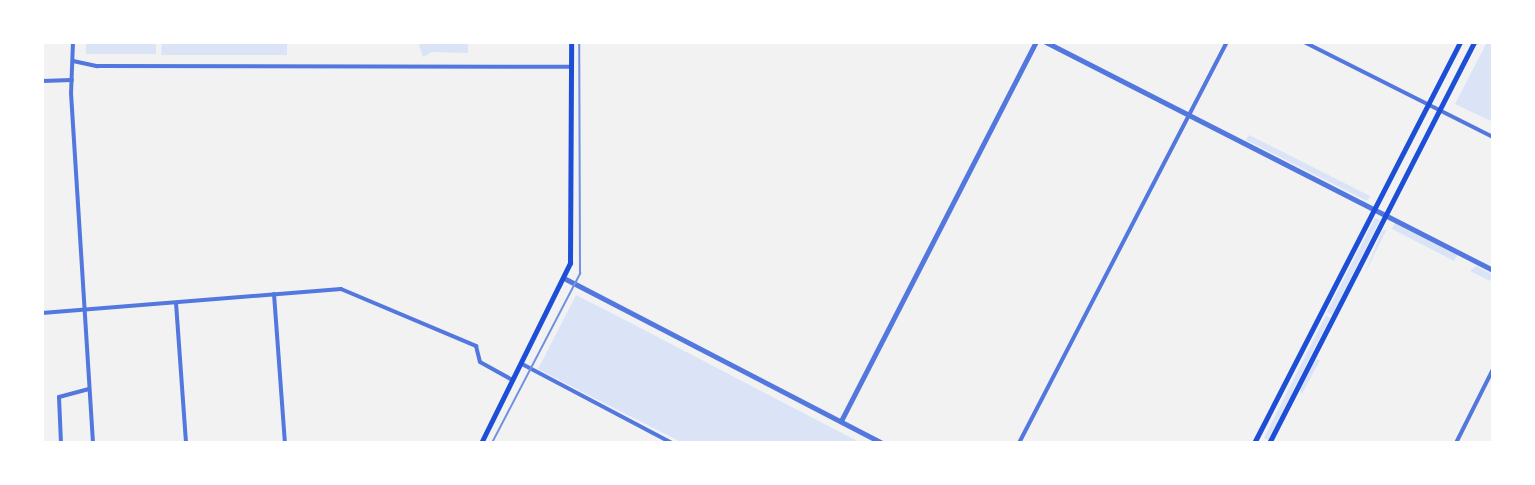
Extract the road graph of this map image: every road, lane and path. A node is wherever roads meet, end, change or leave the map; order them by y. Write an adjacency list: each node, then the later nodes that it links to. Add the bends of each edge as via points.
1 (73, 42): 9 (street)
2 (571, 42): 10 (main road)
3 (1036, 42): 29 (street)
4 (1046, 42): 15 (street)
5 (1227, 42): 15 (street)
6 (1304, 42): 13 (street)
7 (1461, 42): 13 (main road)
8 (1474, 42): 14 (main road)
9 (73, 61): 10 (street, via 97,66); 11 (street)
10 (571, 67): 20 (main road)
11 (72, 80): 12 (street); 23 (street)
12 (42, 81)
13 (1427, 104): 14 (street); 17 (main road)
14 (1439, 110): 16 (street); 18 (main road)
15 (1190, 114): 17 (street); 38 (street)
16 (1493, 137)
17 (1374, 209): 18 (street); 30 (main road)
18 (1385, 215): 19 (street); 39 (main road)
19 (1493, 270)
20 (566, 279): 25 (main road); 29 (street)
21 (274, 294): 22 (street); 27 (street, via 355,292 476,346 480,362); 34 (street)
22 (176, 303): 23 (street); 33 (street)
23 (83, 310): 24 (street); 28 (street)
24 (42, 313)
25 (522, 364): 27 (main road); 36 (street)
26 (1493, 369): 40 (street)
27 (513, 381): 35 (main road)
28 (89, 389): 31 (street, via 59,397); 32 (street)
29 (841, 421): 37 (street)
30 (1255, 442)
31 (61, 443)
32 (93, 443)
33 (186, 443)
34 (285, 443)
35 (481, 443)
36 (672, 443)
37 (883, 443)
38 (1019, 443)
39 (1269, 443)
40 (1456, 443)

